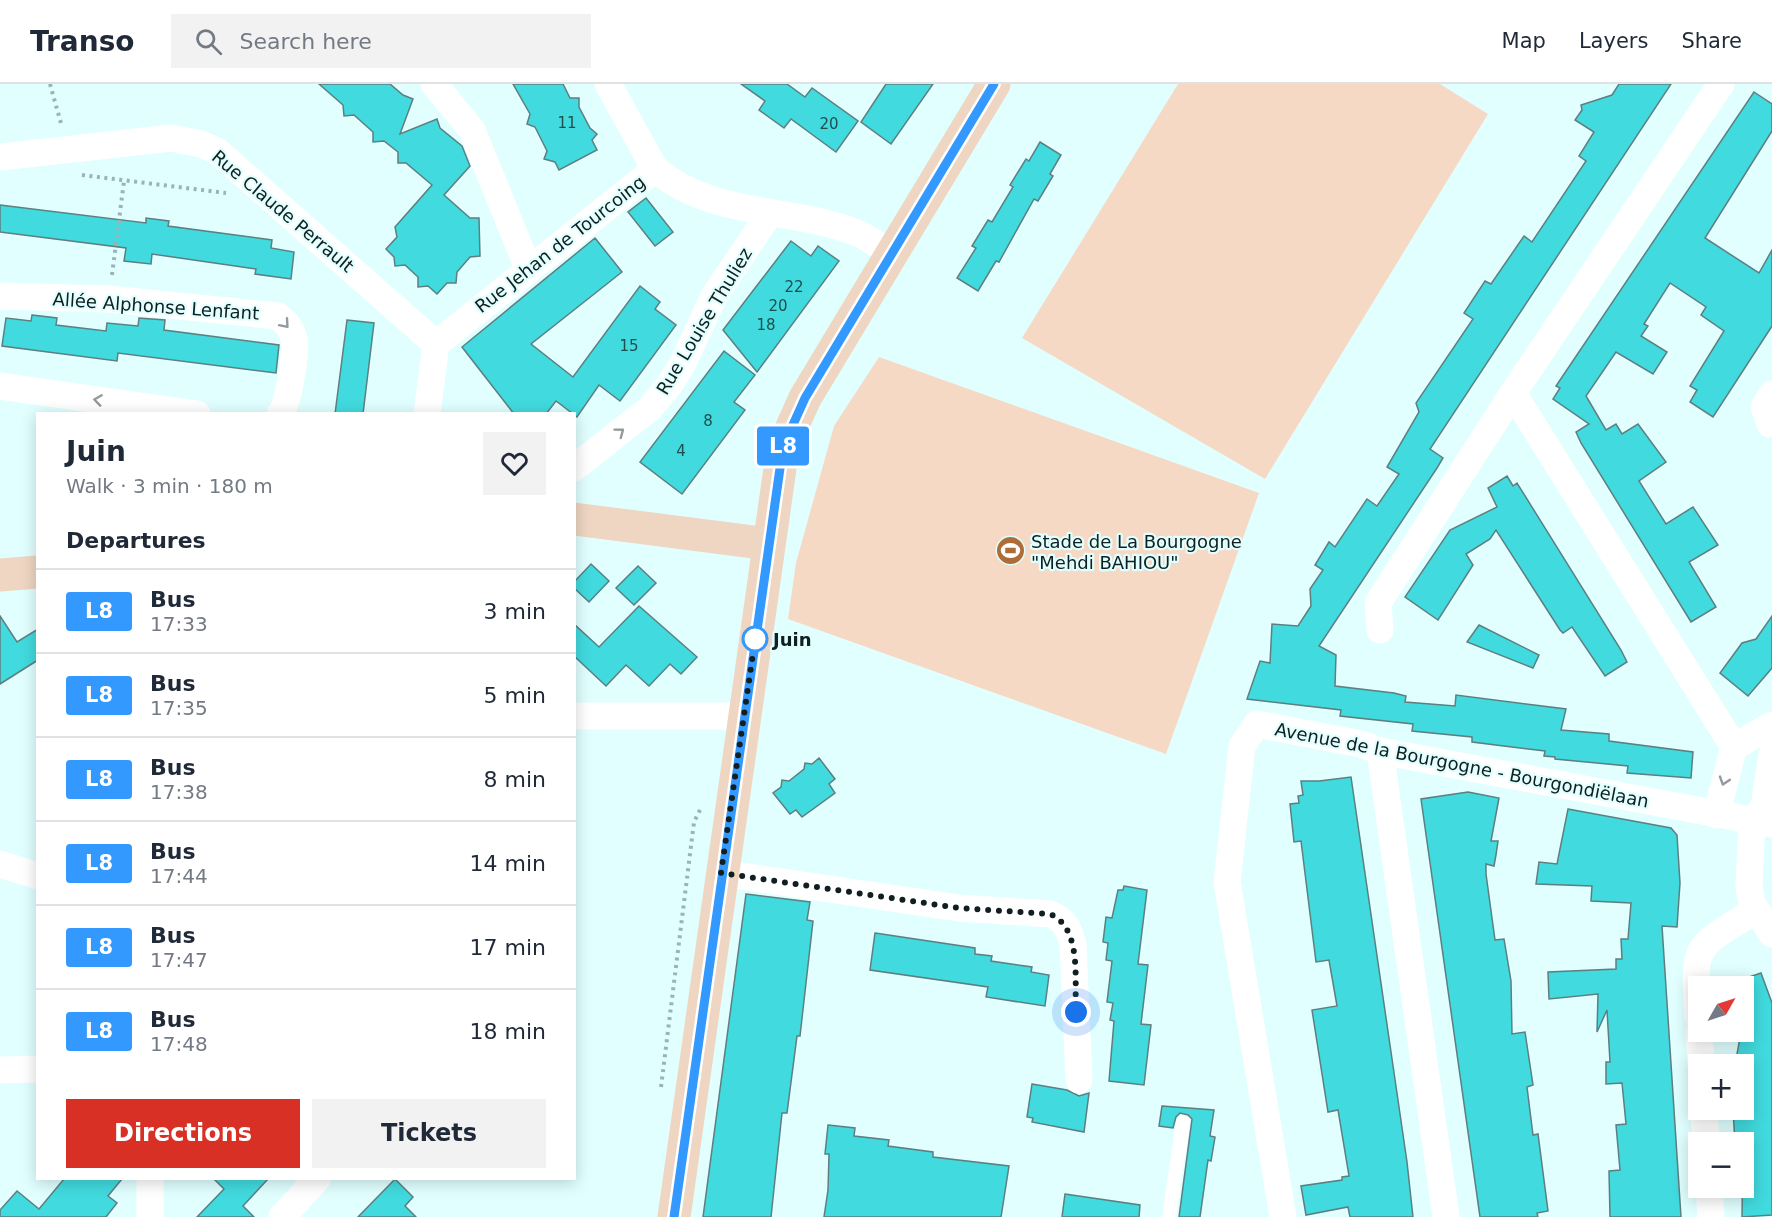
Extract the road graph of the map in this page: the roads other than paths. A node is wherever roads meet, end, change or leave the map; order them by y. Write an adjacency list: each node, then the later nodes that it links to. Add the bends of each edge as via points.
1 (435, 84): 9 (street, via 472,130)
2 (608, 84): 6 (street)
3 (994, 84): 8 (street)
4 (1721, 84): 13 (street)
5 (0, 157): 11 (street, Rue Claude Perrault, via 161,139 193,142 217,151)
6 (655, 169): 7 (street, Rue Jehan de Tourcoing, via 669,182 705,198); 9 (street, Rue Jehan de Tourcoing)
7 (770, 213): 8 (street, Rue Jehan de Tourcoing, via 856,233); 19 (street, Rue Louise Thuliez, one-way to 7, via 649,409 668,387 714,296)
8 (890, 253): 21 (street, via 789,430 780,459)
9 (528, 268): 11 (street, Rue Jehan de Tourcoing)
10 (0, 296): 16 (street, Allée Alphonse Lenfant, one-way to 16, via 109,299 278,316 290,328 294,347 286,401)
11 (436, 344): 17 (street)
12 (0, 386): 15 (street, one-way to 12)
13 (1513, 393): 24 (street, via 1378,603); 28 (street)
14 (1772, 394): 18 (street, via 1764,407)
15 (183, 412)
16 (280, 412)
17 (427, 412)
18 (1770, 424)
19 (576, 466)
20 (576, 519): 21 (street)
21 (768, 544): 26 (street)
22 (36, 572): 23 (street)
23 (0, 575)
24 (1380, 630)
25 (576, 716): 26 (street)
26 (744, 716): 34 (street)
27 (1772, 725): 28 (street)
28 (1734, 747): 31 (street, one-way to 31)
29 (1380, 751): 31 (street, Avenue de la Bourgogne - Bourgondiëlaan); 50 (street, Avenue de la Bourgogne - Bourgondiëlaan, via 1257,724 1242,746 1227,882); 51 (street)
30 (1772, 755): 32 (street)
31 (1716, 815): 32 (street, Avenue de la Bourgogne - Bourgondiëlaan)
32 (1762, 823): 36 (street, via 1749,887)
33 (0, 864): 35 (street)
34 (721, 873): 41 (street, via 959,908 1061,918 1073,944); 48 (street)
35 (36, 875)
36 (1756, 910): 37 (street); 38 (street, via 1715,936 1700,951)
37 (1772, 934)
38 (1696, 976)
39 (36, 1069): 40 (street)
40 (0, 1071)
41 (1078, 1080)
42 (1183, 1122): 49 (lane)
43 (150, 1180): 46 (street)
44 (316, 1180): 47 (street)
45 (1710, 1198): 52 (street)
46 (150, 1217)
47 (282, 1217)
48 (674, 1217)
49 (1169, 1217)
50 (1283, 1217)
51 (1446, 1217)
52 (1711, 1217)

